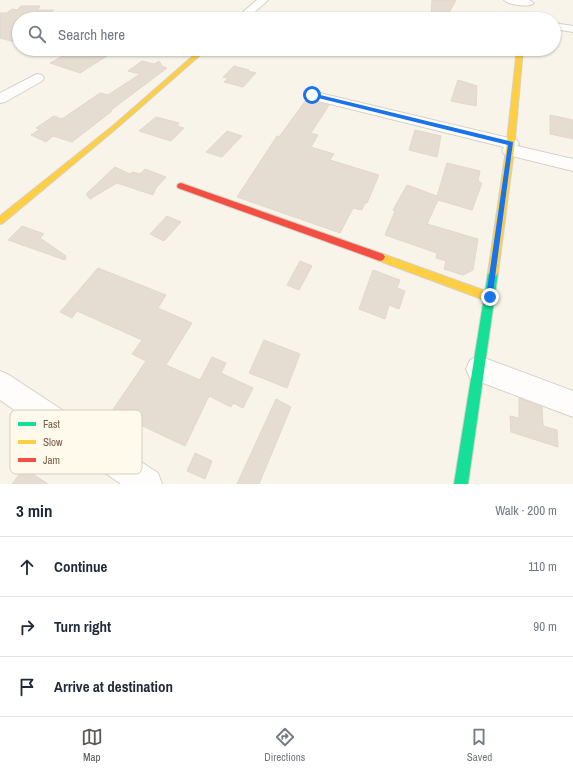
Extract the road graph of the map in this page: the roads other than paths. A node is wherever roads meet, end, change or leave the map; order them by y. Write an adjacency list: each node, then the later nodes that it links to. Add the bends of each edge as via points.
1 (263, 0): 4 (street)
2 (509, 0): 3 (street)
3 (529, 2): 5 (street)
4 (248, 12)
5 (526, 12)
6 (561, 27): 7 (street)
7 (573, 29)
8 (196, 56): 16 (street, via 116,126)
9 (519, 56): 13 (street)
10 (37, 78): 12 (street)
11 (312, 95): 13 (street)
12 (0, 99)
13 (510, 147): 14 (street); 17 (street)
14 (573, 165)
15 (181, 186): 17 (street)
16 (0, 221)
17 (490, 297): 18 (street)
18 (479, 369): 20 (street); 24 (street)
19 (0, 384): 21 (street)
20 (573, 404)
21 (38, 410)
22 (132, 474): 23 (street)
23 (147, 484)
24 (461, 484)

